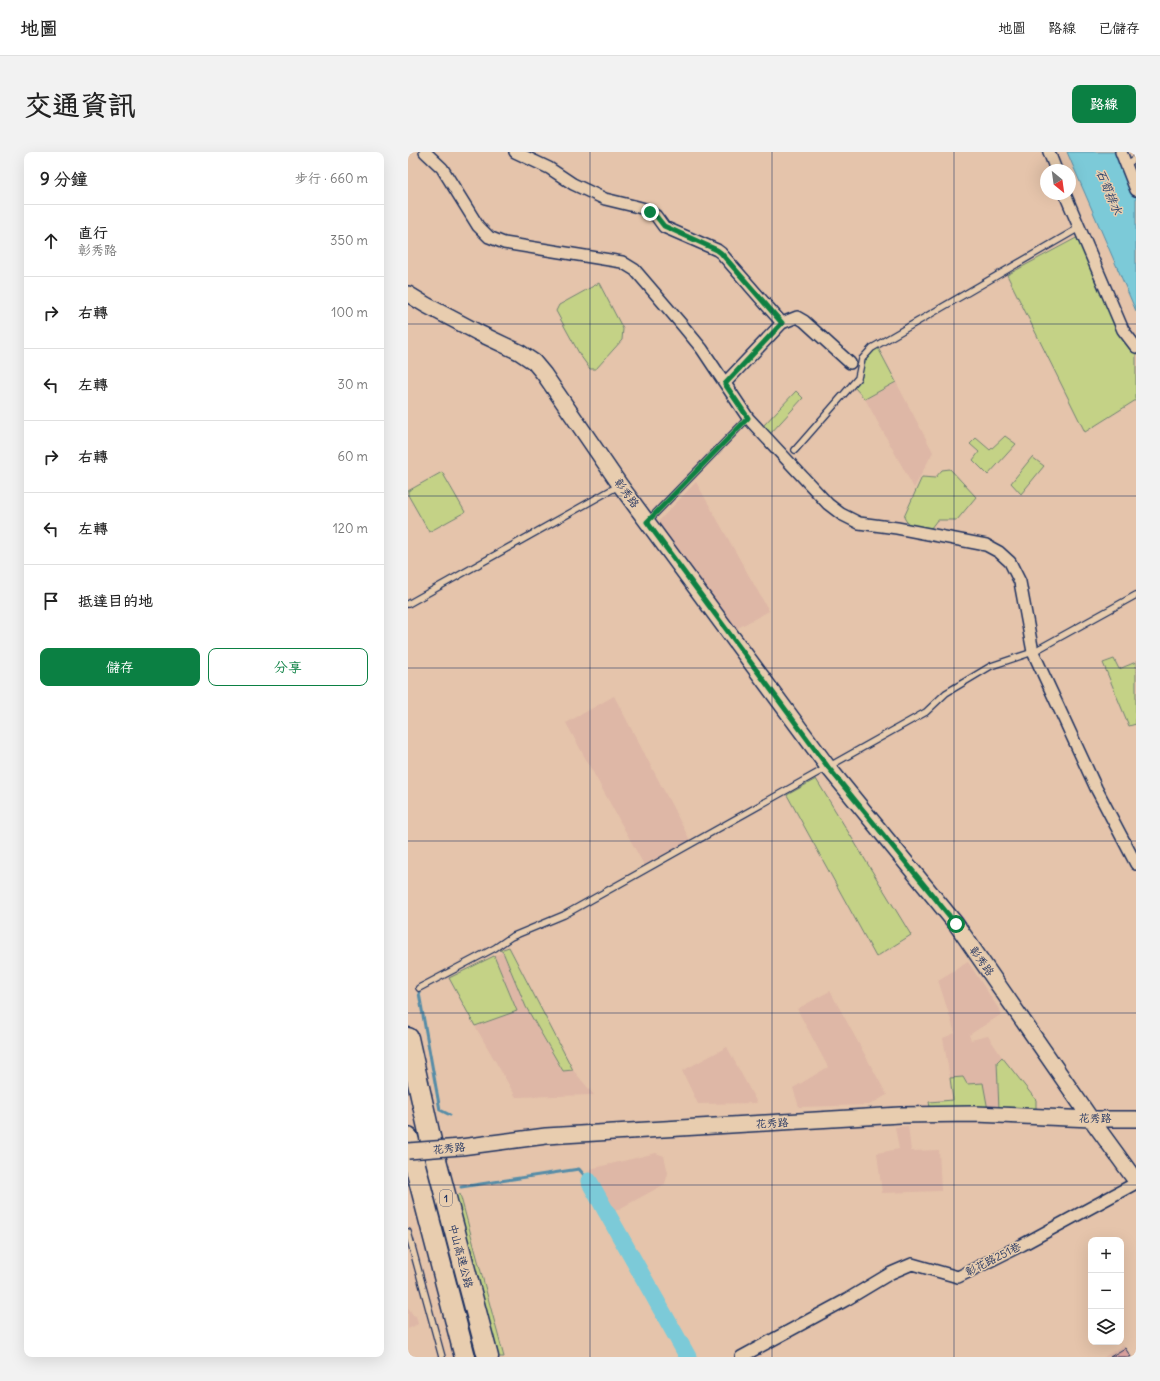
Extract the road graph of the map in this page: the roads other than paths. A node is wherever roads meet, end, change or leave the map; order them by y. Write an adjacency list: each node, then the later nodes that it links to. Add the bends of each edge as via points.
1 (514, 152): 12 (street, via 605,199 645,209 656,216 664,226 717,250)
2 (1049, 152): 6 (street)
3 (1121, 152): 7 (street)
4 (427, 153): 15 (street, via 442,168 478,226 489,237 504,243 615,261 632,267 693,337)
5 (1136, 158): 7 (lane)
6 (1054, 164)
7 (1126, 165): 8 (street)
8 (1136, 190)
9 (1067, 200): 10 (street)
10 (1079, 228): 13 (street, via 1123,330); 17 (lane, via 872,348 862,359 858,378)
11 (408, 294): 18 (street, 彰秀路, via 534,362)
12 (782, 323): 14 (street, via 797,317 804,321); 15 (street)
13 (1136, 347)
14 (850, 363)
15 (725, 384): 16 (street)
16 (748, 418): 19 (lane); 22 (street, via 828,504 850,519 859,523 979,544 993,548 1005,557 1020,582)
17 (795, 450)
18 (620, 485): 19 (street, 彰秀路); 21 (lane)
19 (647, 522): 23 (street, 彰秀路)
20 (1136, 595): 22 (lane)
21 (408, 604)
22 (1033, 652): 23 (lane, via 991,666 946,693 926,712); 24 (street, via 1096,788)
23 (828, 767): 25 (lane, via 564,915 511,937); 28 (street, 彰秀路, via 956,924)
24 (1136, 864)
25 (419, 988)
26 (408, 1038): 35 (highway, 中山高速公路 / 1, via 431,1141)
27 (1136, 1118): 28 (street, 花秀路)
28 (1091, 1119): 30 (street, 花秀路, bridge, via 975,1114 900,1116 546,1136); 31 (street, 彰秀路)
29 (408, 1138): 34 (highway, 中山高速公路 / 1)
30 (408, 1152)
31 (1136, 1182): 36 (street, 彰花路251巷, via 958,1277 912,1264 891,1272 846,1300)
32 (408, 1232): 33 (lane)
33 (442, 1357)
34 (465, 1357)
35 (488, 1357)
36 (741, 1357)

